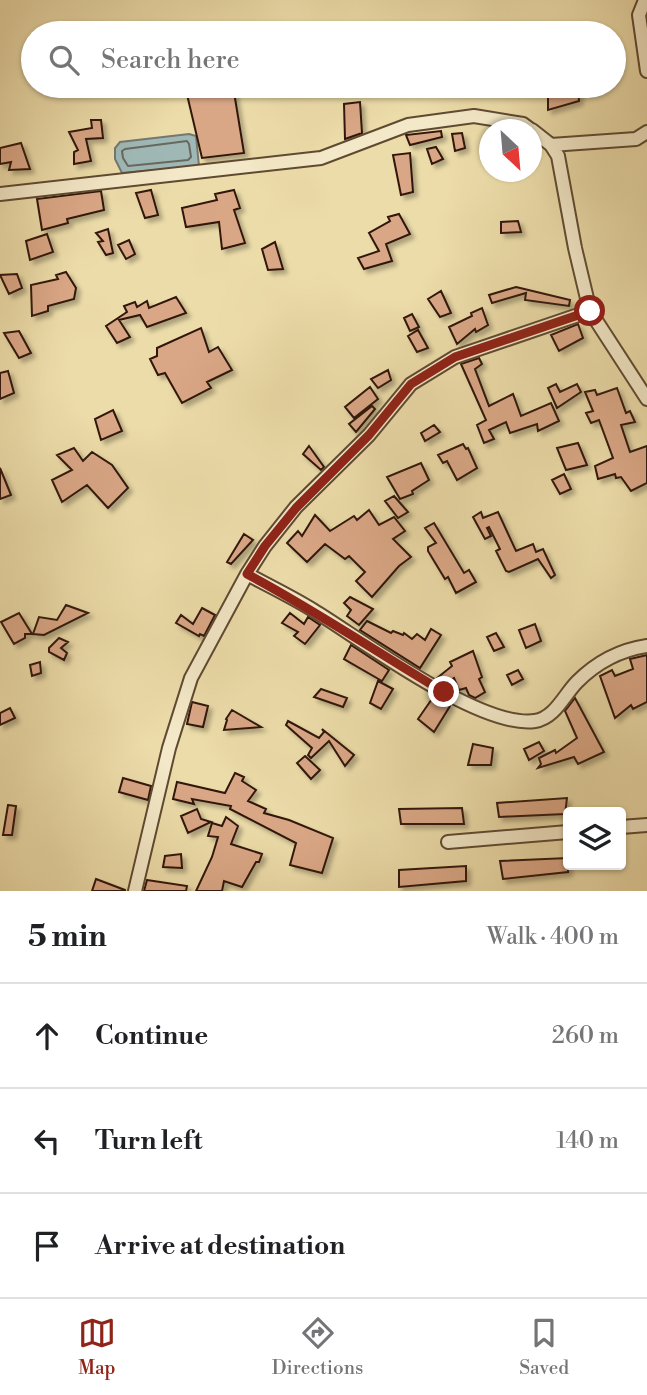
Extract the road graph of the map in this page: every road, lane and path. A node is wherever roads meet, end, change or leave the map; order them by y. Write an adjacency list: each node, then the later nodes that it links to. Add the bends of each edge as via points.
1 (645, 0): 2 (street, via 639,15)
2 (647, 71)
3 (492, 119): 7 (street, via 474,116 408,125 321,158)
4 (647, 132): 6 (street, via 636,139)
5 (542, 138): 6 (street)
6 (551, 145): 8 (street, via 558,156)
7 (0, 194)
8 (590, 311): 9 (street); 10 (street, via 455,357 411,384 369,435 296,508)
9 (647, 399)
10 (247, 574): 11 (street, via 444,692 499,716 536,721 551,713 576,683 607,659); 16 (street, via 191,678)
11 (647, 646)
12 (647, 825): 13 (street)
13 (626, 827)
14 (563, 832): 15 (street)
15 (448, 842)
16 (135, 891)

